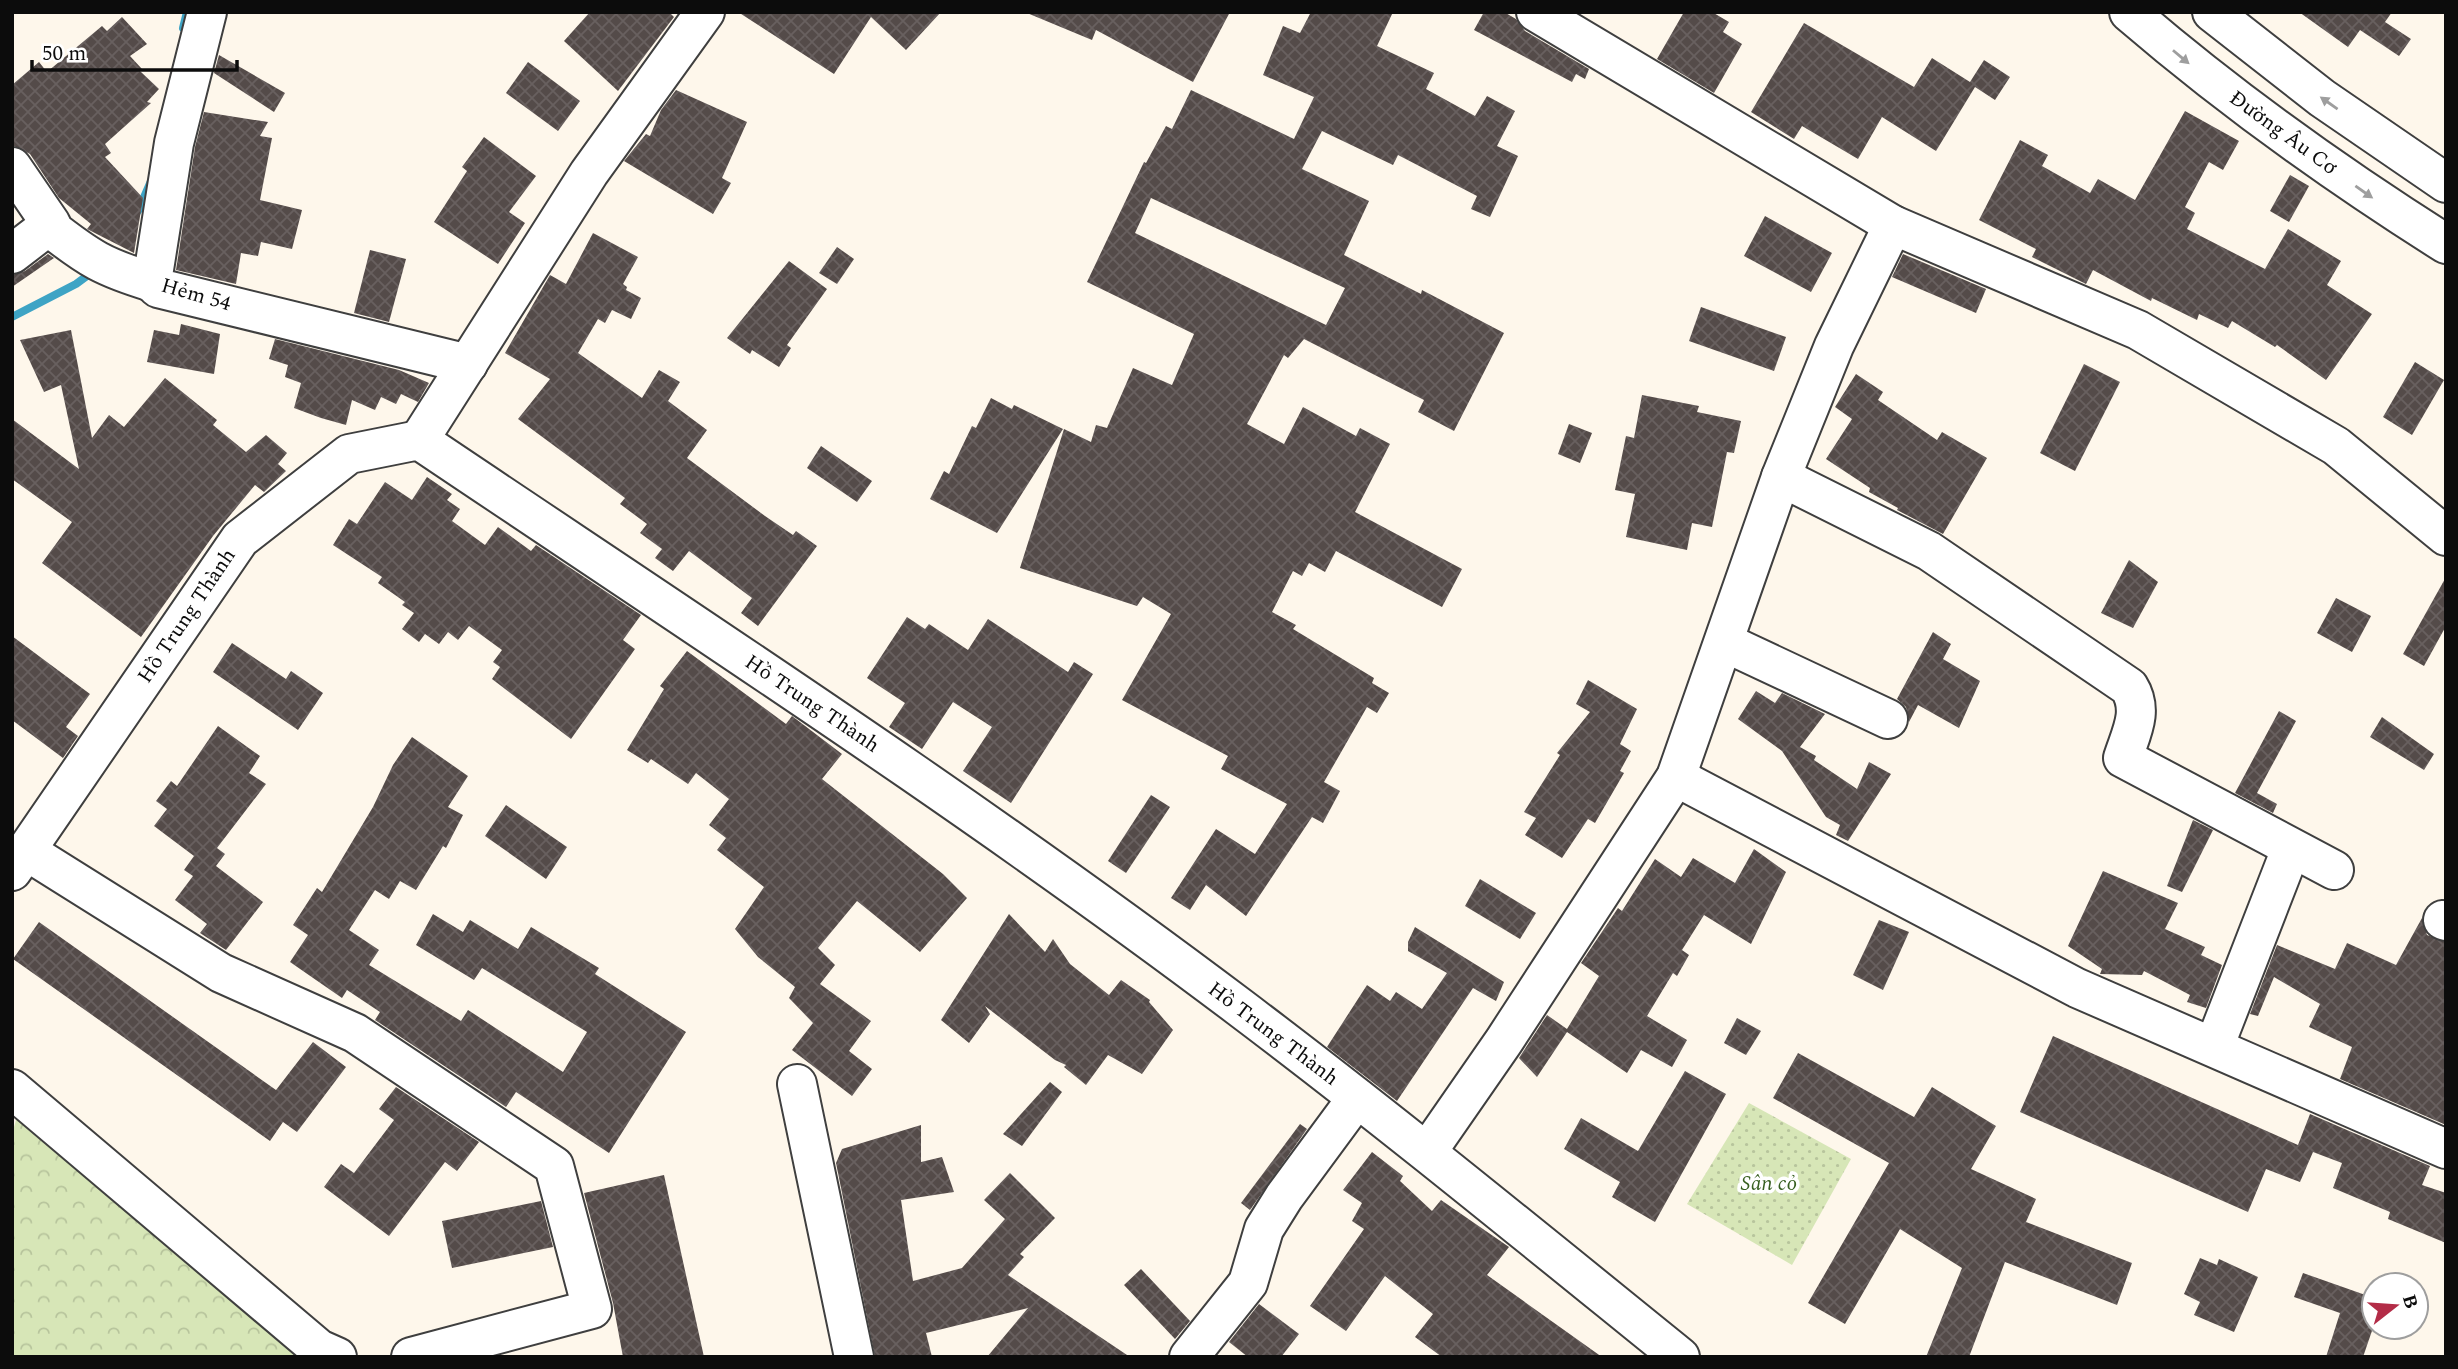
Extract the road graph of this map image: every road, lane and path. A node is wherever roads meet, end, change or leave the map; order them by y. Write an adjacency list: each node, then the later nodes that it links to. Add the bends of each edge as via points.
1 (207, 12): 12 (street, Hẻm 54, via 174,143)
2 (1536, 12): 8 (street)
3 (2129, 12): 10 (street, Đường Âu Cơ, one-way to 10, via 2276,130)
4 (2213, 12): 7 (street, one-way to 4, via 2322,98)
5 (701, 14): 13 (street, via 589,173)
6 (12, 167): 9 (street, via 50,218)
7 (2446, 183)
8 (1893, 225): 15 (street, via 1834,346); 16 (street, via 2138,330 2336,446)
9 (49, 227): 11 (street); 12 (street, via 99,265)
10 (2446, 244)
11 (12, 254)
12 (152, 282): 13 (street, Hẻm 54, via 158,288)
13 (468, 364): 14 (street)
14 (419, 440): 21 (street, Hồ Trung Thành, via 349,454 240,539); 26 (street, Hồ Trung Thành, via 838,720 1215,989)
15 (1781, 477): 17 (street); 20 (street, via 1929,551 2129,687 2138,700 2138,713 2123,758)
16 (2446, 536)
17 (1724, 642): 18 (street); 19 (street)
18 (1888, 719)
19 (1676, 777): 23 (street, via 2077,988); 28 (street)
20 (2291, 849): 22 (street); 23 (street)
21 (20, 861): 30 (street, via 221,973 355,1033 554,1166 592,1309)
22 (2334, 870)
23 (2214, 1046): 27 (street)
24 (797, 1084): 31 (street)
25 (12, 1090): 29 (street, via 319,1349)
26 (1357, 1098): 28 (street, Hồ Trung Thành); 32 (street, via 1264,1229 1248,1283)
27 (2446, 1149)
28 (1427, 1152): 33 (street, Hồ Trung Thành)
29 (337, 1357)
30 (411, 1357)
31 (854, 1357)
32 (1189, 1357)
33 (1680, 1357)

